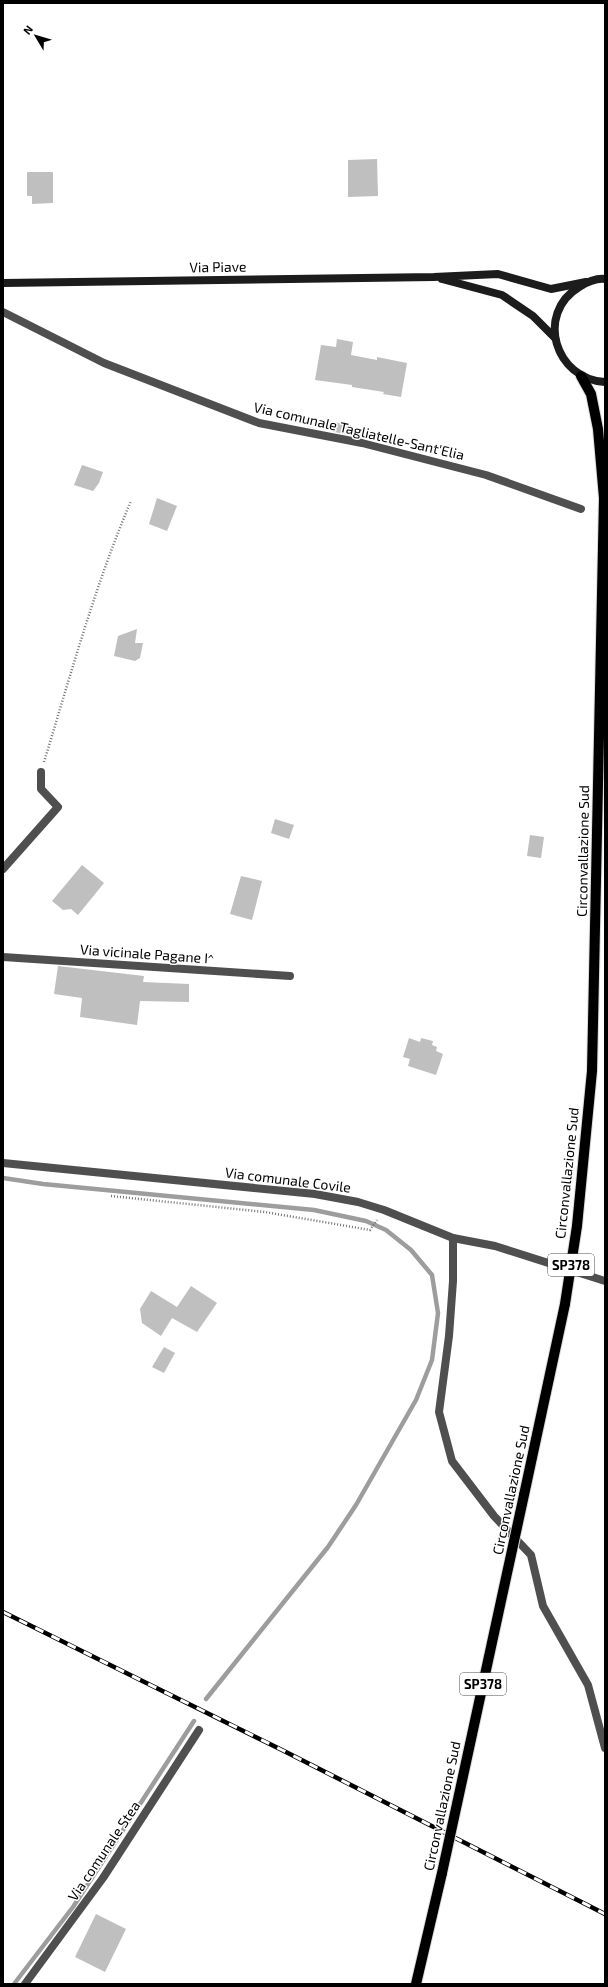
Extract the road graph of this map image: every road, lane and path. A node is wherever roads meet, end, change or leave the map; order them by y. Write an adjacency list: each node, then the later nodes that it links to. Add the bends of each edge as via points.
1 (434, 277): 3 (street, Via Piave, via 498,274 551,289); 4 (street, Via Piave); 6 (street, Via Piave, via 502,295 533,316)
2 (605, 278): 3 (street, Circonvallazione Sud / SP378)
3 (586, 282): 6 (street, Circonvallazione Sud / SP378, via 572,291 561,304 555,321)
4 (3, 283)
5 (3, 312): 12 (street, Via comunale Tagliatelle-Sant'Elia, via 104,363 259,423 362,443 486,475)
6 (555, 338): 7 (street, Circonvallazione Sud / SP378, via 559,353 568,366)
7 (581, 376): 8 (street, Circonvallazione Sud / SP378); 10 (main road, Circonvallazione Sud / SP378, via 591,394 598,429)
8 (605, 382)
9 (605, 494): 10 (main road, SP378)
10 (604, 498): 25 (main road, Circonvallazione Sud / SP378, bridge, via 592,1071 577,1226 565,1304)
11 (132, 501): 13 (path, via 118,532 92,607)
12 (581, 509)
13 (41, 772): 14 (street, via 41,789 58,807)
14 (3, 869)
15 (3, 957): 16 (street, Via vicinale Pagane I^)
16 (290, 976)
17 (3, 1163): 20 (street, Via comunale Covile, via 315,1194 384,1210)
18 (111, 1196): 19 (path, via 265,1212)
19 (370, 1230)
20 (453, 1238): 21 (street, Via comunale Covile, via 495,1246); 23 (street, via 449,1336 439,1412 452,1461 494,1516 531,1555 543,1606 588,1685)
21 (605, 1281)
22 (200, 1730): 24 (street, Via comunale Stea, via 103,1878)
23 (605, 1748)
24 (25, 1984)
25 (416, 1984)

